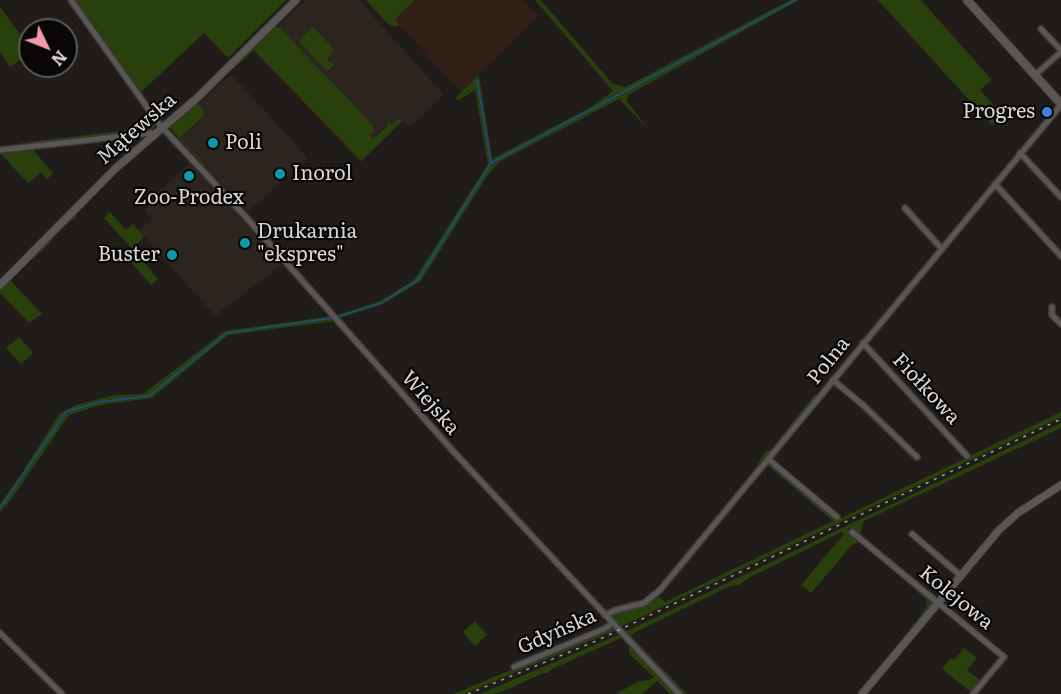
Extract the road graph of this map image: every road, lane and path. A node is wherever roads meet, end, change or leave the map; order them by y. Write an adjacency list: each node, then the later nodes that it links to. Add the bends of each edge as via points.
1 (71, 0): 8 (street, Wiejska)
2 (297, 0): 8 (street, Mątewska)
3 (967, 0): 6 (main road)
4 (1041, 29): 5 (street)
5 (1061, 51): 6 (street)
6 (1035, 75): 7 (main road)
7 (1060, 102): 11 (street, Polna)
8 (164, 127): 9 (street, Mątewska); 31 (street, Wiejska)
9 (154, 136): 10 (street, via 151,133); 17 (street, Mątewska, via 116,168)
10 (0, 150)
11 (1020, 153): 12 (street, Polna); 13 (street)
12 (995, 184): 15 (street, Polna); 16 (street)
13 (1061, 197)
14 (905, 208): 15 (street)
15 (941, 248): 20 (street, Polna)
16 (1061, 256)
17 (0, 285)
18 (1052, 307): 19 (street, via 1052,315)
19 (1061, 324)
20 (863, 343): 21 (street, Polna); 22 (street, Fiołkowa)
21 (833, 380): 23 (street); 24 (street, Polna)
22 (968, 456)
23 (917, 457)
24 (768, 459): 26 (street); 31 (street, Polna, via 653,597)
25 (1061, 485): 29 (street, via 1008,521)
26 (837, 517)
27 (852, 532): 30 (street, Kolejowa)
28 (912, 534): 29 (street)
29 (960, 575): 30 (street)
30 (938, 602): 37 (street); 38 (street, Kolejowa, via 1004,657)
31 (605, 615): 32 (street, Wiejska)
32 (612, 624): 34 (street, Gdyńska); 36 (street, Wiejska)
33 (0, 633): 35 (street)
34 (514, 668)
35 (62, 694)
36 (679, 694)
37 (862, 694)
38 (973, 694)

